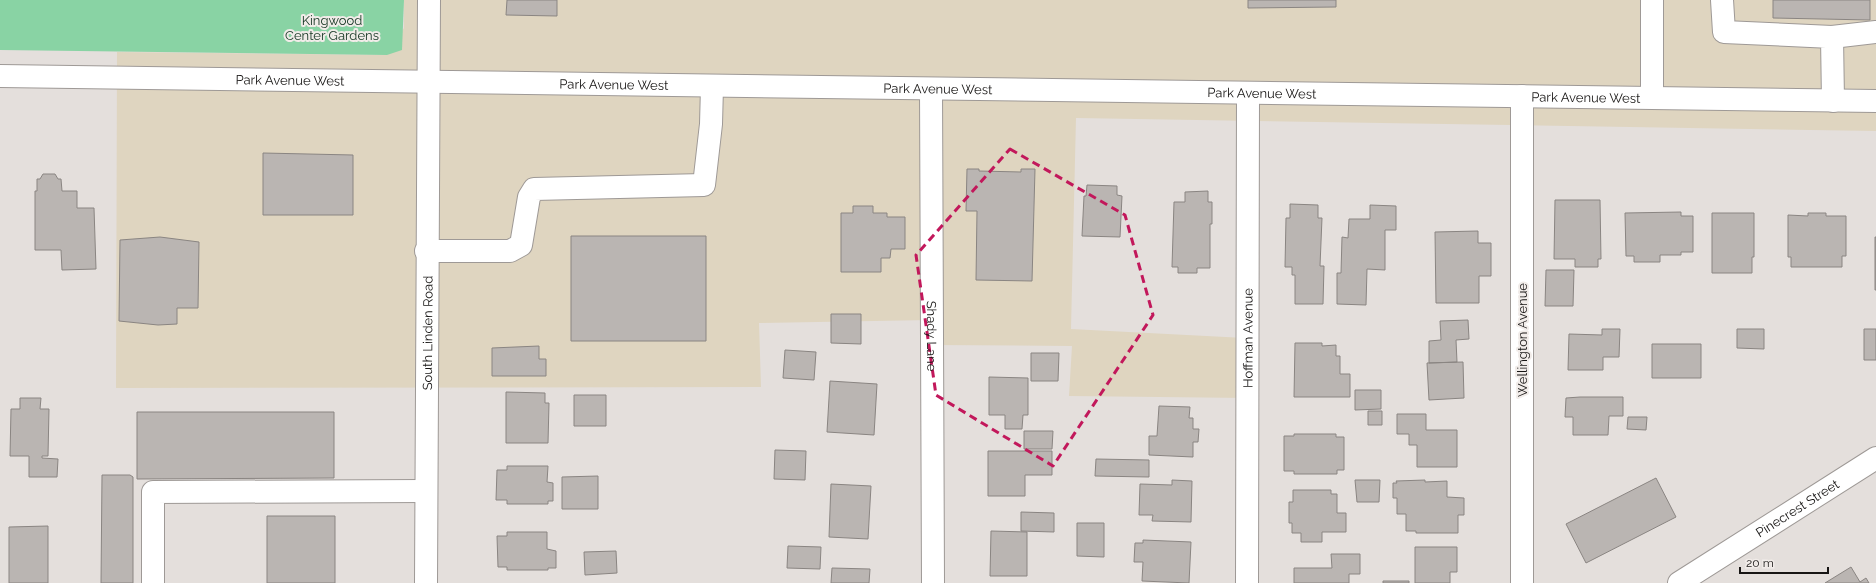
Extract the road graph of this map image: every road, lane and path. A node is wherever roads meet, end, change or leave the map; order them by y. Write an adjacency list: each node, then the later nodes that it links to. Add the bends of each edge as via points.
1 (429, 0): 7 (street, South Linden Road)
2 (1652, 0): 12 (street)
3 (1722, 0): 5 (street, via 1724,32)
4 (1876, 32): 5 (street)
5 (1832, 37): 13 (street)
6 (0, 76): 7 (street, Park Avenue West)
7 (429, 82): 8 (street, Park Avenue West); 15 (street, South Linden Road)
8 (712, 87): 9 (street, Park Avenue West); 15 (street, via 711,124 704,185 534,189 529,197 520,245 510,251)
9 (931, 89): 10 (street, Park Avenue West); 20 (street, Shady Lane)
10 (1248, 94): 11 (street, Park Avenue West); 21 (street, Hoffman Avenue)
11 (1522, 96): 12 (street, Park Avenue West); 22 (street, Wellington Avenue)
12 (1652, 97): 13 (street, Park Avenue West)
13 (1833, 101): 14 (street, Park Avenue West)
14 (1876, 101)
15 (426, 251): 17 (street, South Linden Road)
16 (1876, 458): 23 (street, Pinecrest Street)
17 (425, 491): 18 (street, via 153,492); 19 (street, South Linden Road)
18 (153, 583)
19 (426, 583)
20 (933, 583)
21 (1247, 583)
22 (1522, 583)
23 (1679, 583)

